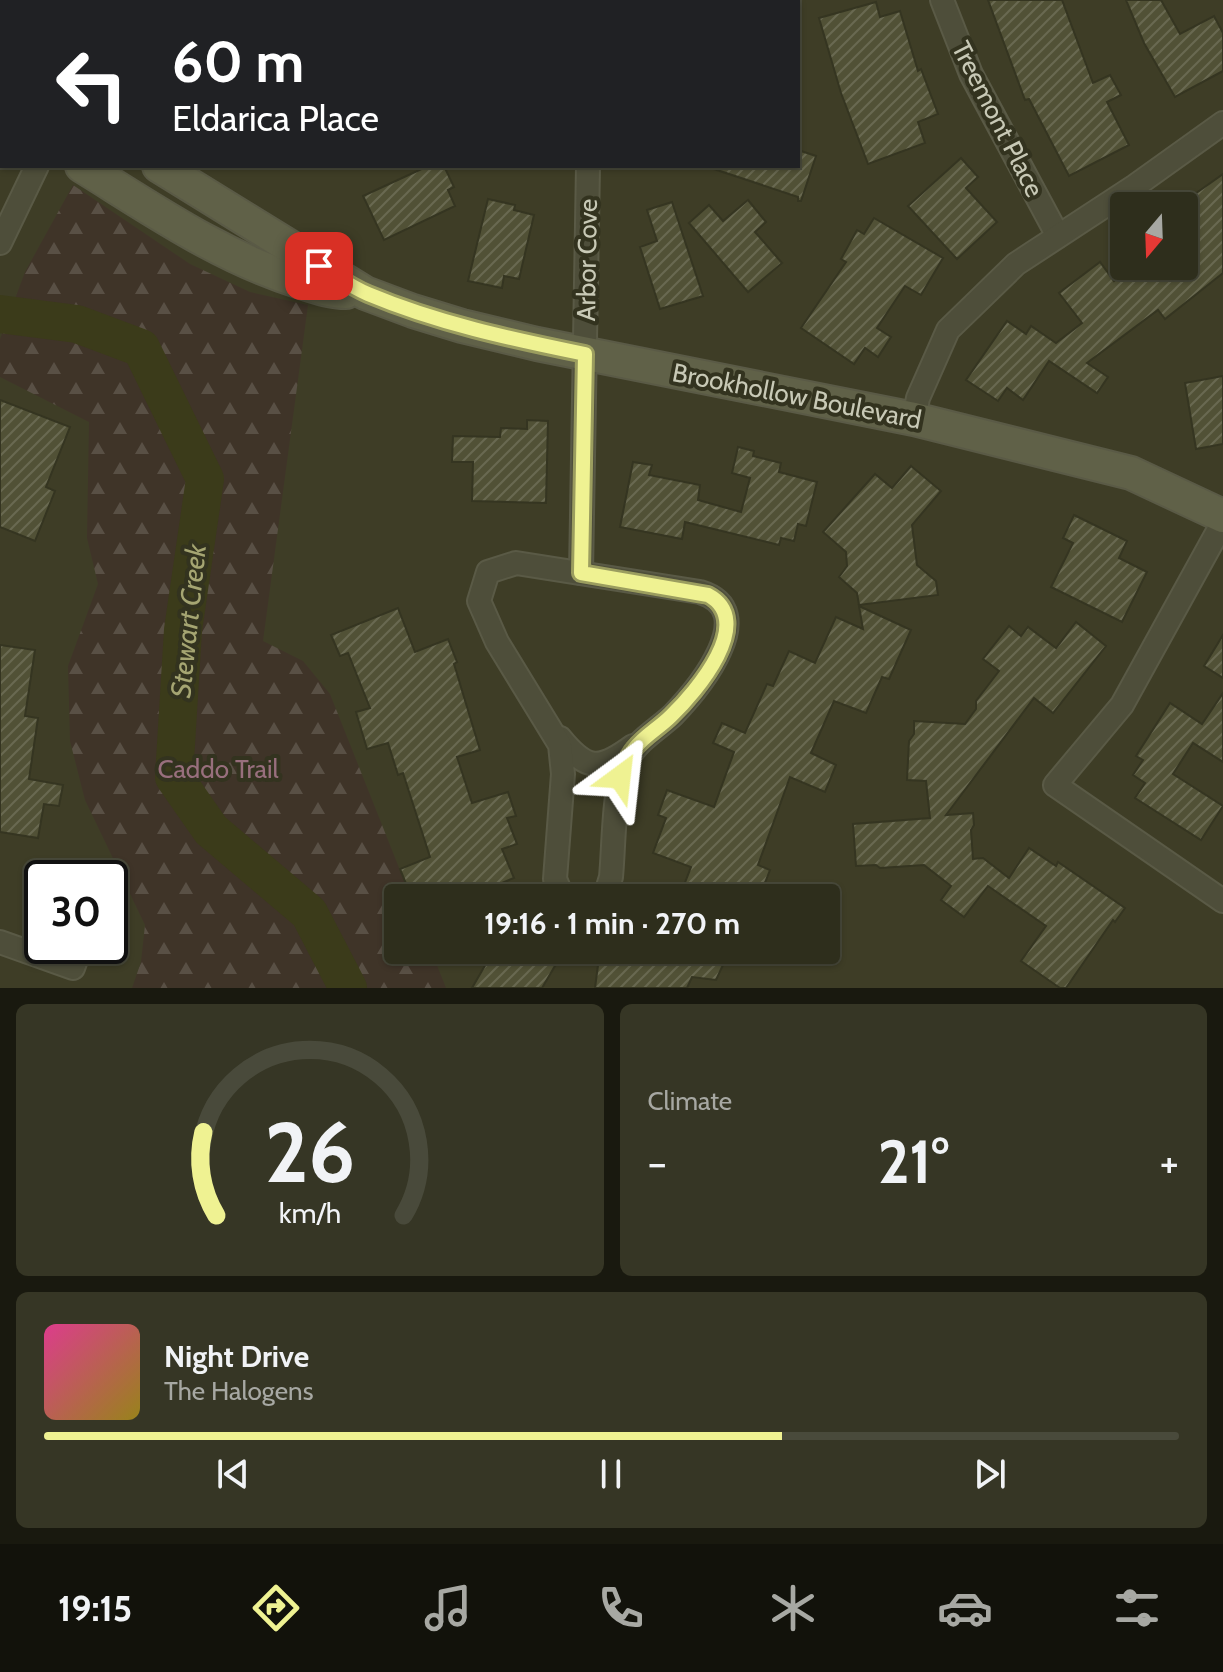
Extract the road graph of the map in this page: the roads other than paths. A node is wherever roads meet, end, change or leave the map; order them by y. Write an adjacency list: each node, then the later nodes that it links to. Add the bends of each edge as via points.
1 (942, 0): 7 (street, Treemont Place, via 971,74)
2 (1223, 123): 7 (street)
3 (36, 168): 8 (street)
4 (85, 168): 9 (street, Brookhollow Boulevard, via 218,249 334,292)
5 (162, 168): 9 (street, Brookhollow Boulevard)
6 (588, 168): 10 (street, Arbor Cove)
7 (1058, 236): 11 (street, via 1016,264 948,330)
8 (0, 243)
9 (365, 293): 10 (street, Brookhollow Boulevard, via 462,326)
10 (585, 354): 11 (street, Brookhollow Boulevard); 13 (street, Arbor Cove)
11 (914, 419): 12 (street, Brookhollow Boulevard, via 1131,473)
12 (1223, 519): 18 (street, via 1122,705 1055,785)
13 (581, 573): 14 (street, via 516,563 488,572 479,601 497,642); 15 (street, via 700,592 720,603 727,615 726,636 703,678)
14 (547, 723): 15 (street, via 573,755 590,764 610,762); 16 (street, via 562,756)
15 (647, 736): 17 (street, via 630,754 620,777)
16 (557, 884)
17 (609, 884)
18 (1223, 901)
19 (0, 942): 20 (street)
20 (24, 951)

